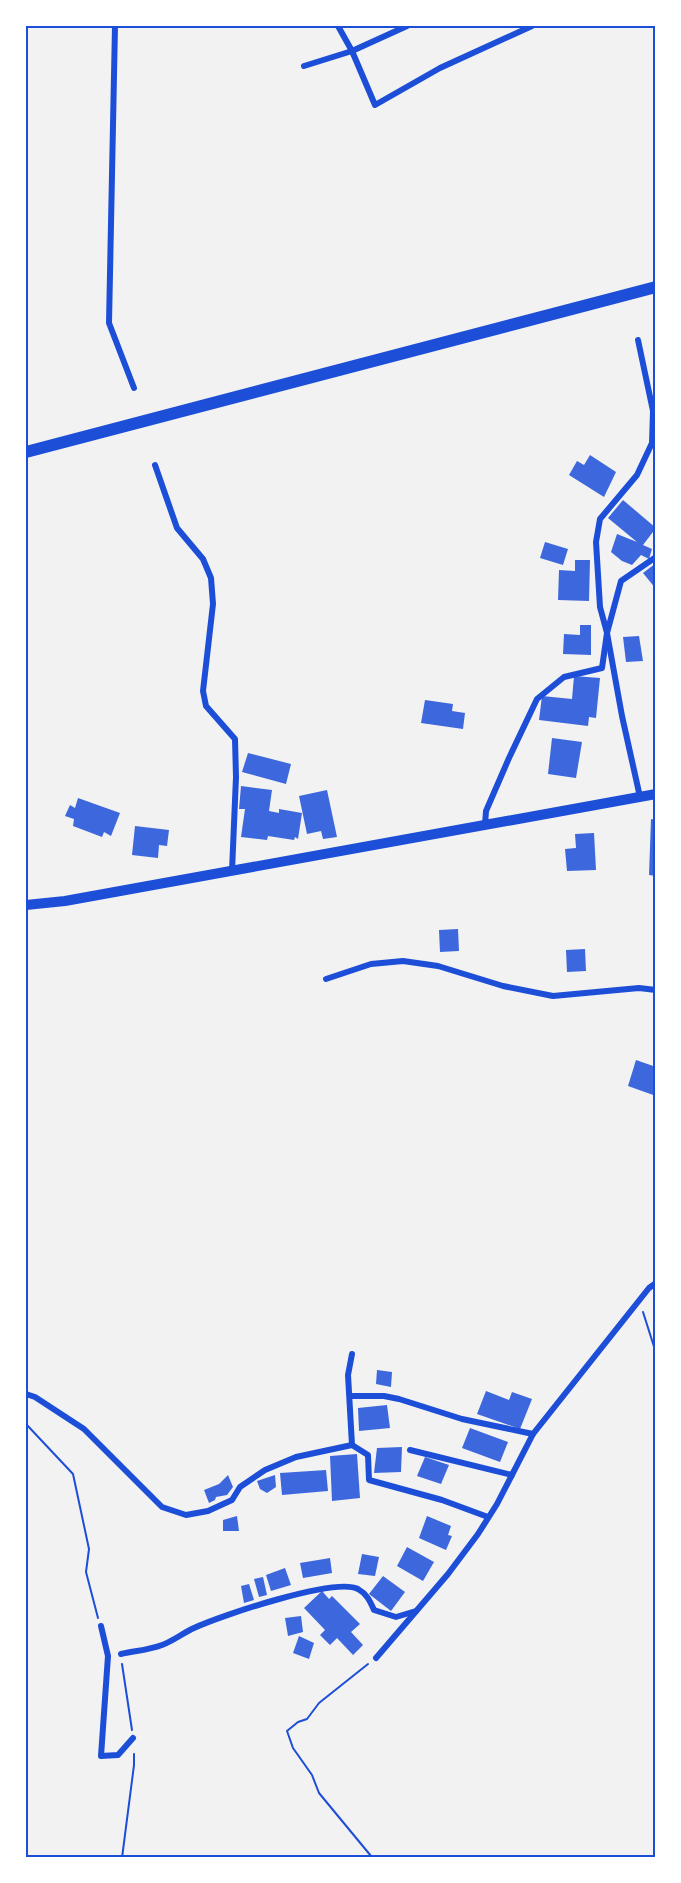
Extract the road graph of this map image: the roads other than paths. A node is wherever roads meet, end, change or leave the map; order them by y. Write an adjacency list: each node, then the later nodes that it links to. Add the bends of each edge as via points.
1 (115, 26): 10 (street, via 109,323)
2 (338, 26): 6 (street)
3 (407, 26): 6 (street)
4 (532, 26): 5 (street)
5 (519, 29): 6 (street, via 375,105)
6 (351, 51): 7 (street)
7 (304, 66)
8 (656, 287): 11 (main road)
9 (638, 340): 14 (street, via 653,411 652,443 638,475 600,519 596,553 600,607)
10 (134, 388)
11 (26, 452)
12 (155, 465): 18 (street, via 177,528 203,559 211,578 213,604 202,691 206,706 235,739)
13 (656, 557): 14 (street, via 621,581)
14 (607, 633): 16 (street); 17 (street, via 602,668 564,677 537,699 486,811)
15 (656, 794): 16 (street)
16 (640, 797): 17 (street)
17 (486, 825): 18 (street)
18 (232, 871): 19 (street, via 64,902)
19 (26, 905)
20 (326, 979): 21 (street, via 371,964 403,961 438,966 502,986 553,996)
21 (656, 990)
22 (656, 1284): 26 (street)
23 (352, 1354): 25 (street)
24 (26, 1394): 27 (street, via 84,1430 162,1507 186,1515 208,1511 232,1500 240,1487 265,1470 296,1457)
25 (350, 1396): 26 (street, via 399,1399 462,1419); 27 (street)
26 (533, 1434): 29 (street)
27 (352, 1445): 30 (street, via 368,1455 369,1480 442,1500)
28 (410, 1450): 29 (street)
29 (512, 1476): 30 (street)
30 (488, 1518): 31 (street)
31 (418, 1611): 33 (street, via 396,1617 374,1610 368,1596 356,1588 306,1592 217,1619 161,1646); 34 (street)
32 (101, 1626): 35 (street, via 108,1656 101,1756 118,1755)
33 (121, 1654)
34 (376, 1658)
35 (134, 1738)

